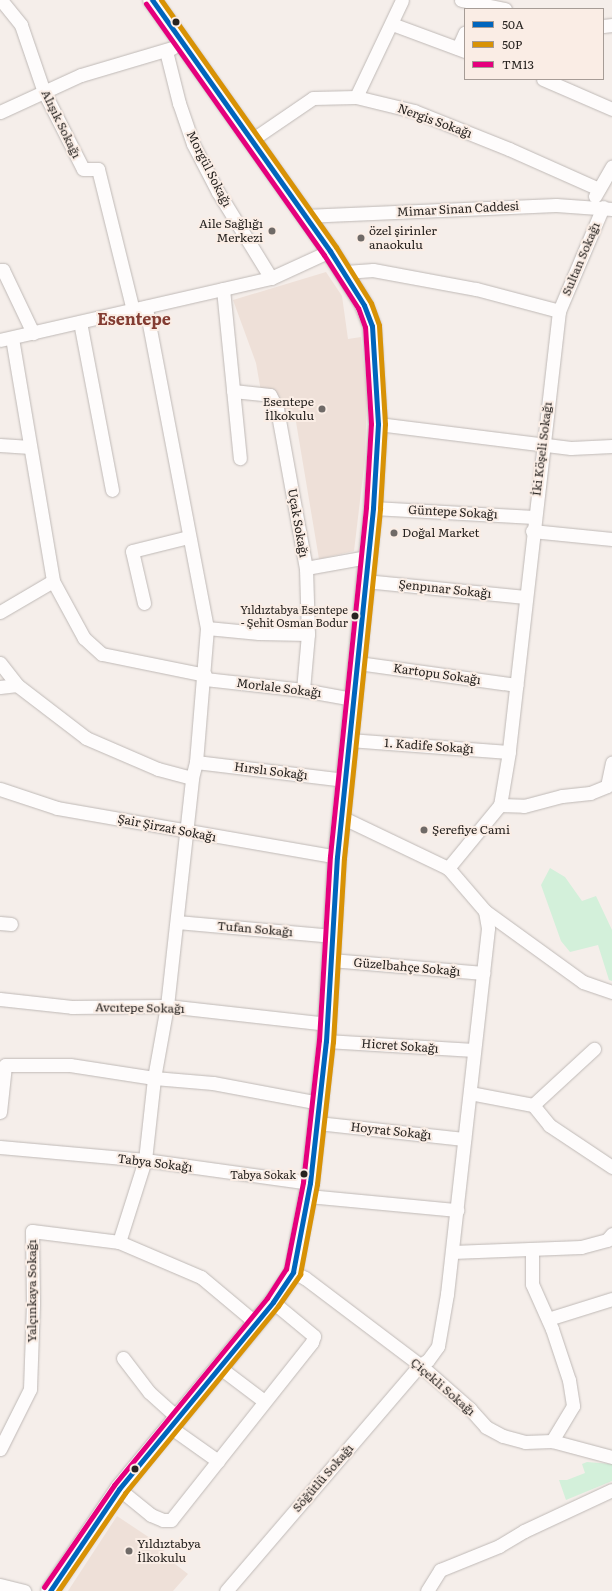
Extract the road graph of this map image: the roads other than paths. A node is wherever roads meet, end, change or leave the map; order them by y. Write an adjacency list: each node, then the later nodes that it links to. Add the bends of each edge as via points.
1 (1, 0): 13 (street, Alışık Sokağı, via 21,25)
2 (402, 0): 7 (street)
3 (461, 0): 5 (street)
4 (155, 1): 9 (main road)
5 (477, 6): 6 (street)
6 (496, 8)
7 (392, 24): 10 (street); 14 (street)
8 (464, 38): 10 (street)
9 (183, 43): 11 (street); 17 (main road)
10 (462, 50)
11 (166, 51): 13 (street, via 81,75); 26 (street, Morgül Sokağı, via 179,103 193,144 218,192)
12 (545, 80): 15 (street)
13 (44, 92): 16 (street); 29 (street, Alışık Sokağı, via 82,169 98,169)
14 (356, 97): 17 (street, Nergis Sokağı, via 313,98); 19 (street, Nergis Sokağı, via 414,112 509,149)
15 (612, 109)
16 (0, 112)
17 (250, 141): 22 (main road)
18 (612, 167): 19 (street)
19 (599, 190): 20 (street)
20 (589, 206): 21 (street, Mimar Sinan Caddesi); 22 (street, Mimar Sinan Caddesi, via 556,205)
21 (608, 208): 30 (street, Sultan Sokağı)
22 (304, 216): 23 (main road)
23 (330, 251): 25 (main road); 26 (street)
24 (0, 270): 32 (street, via 3,270)
25 (344, 272): 30 (street, via 380,271 476,289); 35 (main road, via 364,305 372,326)
26 (271, 278): 27 (street)
27 (223, 289): 28 (street); 34 (street)
28 (146, 307): 29 (street); 45 (street)
29 (132, 310): 31 (street)
30 (558, 311): 37 (street, İki Köşeli Sokağı)
31 (80, 322): 32 (street); 41 (street)
32 (33, 333): 33 (street)
33 (6, 339): 39 (street, Morlale Sokağı)
34 (233, 390): 40 (street); 48 (street, Uçak Sokağı, via 270,395 277,409)
35 (378, 424): 37 (street); 42 (main road)
36 (0, 444): 39 (street)
37 (542, 445): 38 (street, via 571,448); 43 (street, İki Köşeli Sokağı)
38 (612, 446)
39 (30, 447): 49 (street, Morlale Sokağı)
40 (240, 458)
41 (112, 490)
42 (373, 508): 43 (street, Güntepe Sokağı); 47 (main road)
43 (534, 517): 44 (street, İki Köşeli Sokağı)
44 (532, 532): 46 (street); 51 (street, İki Köşeli Sokağı)
45 (188, 536): 52 (street, via 132,551); 54 (street)
46 (612, 539)
47 (367, 557): 48 (street); 50 (main road)
48 (306, 568): 55 (street, Uçak Sokağı)
49 (52, 581): 53 (street); 58 (street, Morlale Sokağı, via 84,638 102,654)
50 (365, 581): 51 (street, Şenpınar Sokağı); 57 (main road)
51 (525, 597): 60 (street, İki Köşeli Sokağı)
52 (144, 603)
53 (0, 612)
54 (207, 628): 55 (street); 58 (street)
55 (308, 634): 62 (street, Uçak Sokağı)
56 (0, 663): 59 (street)
57 (358, 663): 60 (street, Kartopu Sokağı); 63 (main road)
58 (205, 677): 62 (street, Morlale Sokağı); 66 (street)
59 (17, 685): 61 (street); 68 (street, via 86,738 158,769)
60 (516, 685): 65 (street, İki Köşeli Sokağı)
61 (0, 687)
62 (303, 690): 63 (street, Morlale Sokağı)
63 (353, 699): 64 (main road)
64 (349, 740): 65 (street, 1. Kadife Sokağı); 69 (main road)
65 (509, 752): 71 (street, İki Köşeli Sokağı)
66 (196, 762): 68 (street); 69 (street, Hırslı Sokağı)
67 (612, 764): 71 (street, via 607,786 590,793 562,796 524,806)
68 (192, 778): 73 (street)
69 (345, 780): 72 (main road)
70 (0, 789): 73 (street, Şair Şirzat Sokağı, via 57,808)
71 (500, 805): 75 (street)
72 (341, 817): 74 (main road); 75 (street)
73 (187, 833): 74 (street, Şair Şirzat Sokağı); 77 (street)
74 (337, 857): 78 (main road)
75 (448, 868): 76 (street)
76 (485, 911): 80 (street, Söğütlü Sokağı, via 488,928); 81 (street, via 583,982)
77 (177, 922): 78 (street, Tufan Sokağı); 83 (street)
78 (333, 936): 79 (main road)
79 (331, 960): 80 (street, Güzelbahçe Sokağı); 84 (main road)
80 (483, 973): 86 (street, Söğütlü Sokağı)
81 (612, 992)
82 (0, 999): 83 (street, Avcıtepe Sokağı, via 72,1007)
83 (166, 1006): 84 (street, Avcıtepe Sokağı); 87 (street)
84 (327, 1032): 86 (street, Hicret Sokağı); 89 (main road)
85 (594, 1049): 90 (street)
86 (474, 1050): 88 (street, Söğütlü Sokağı)
87 (154, 1078): 89 (street, via 213,1083); 91 (street, via 70,1065 5,1066); 95 (street)
88 (470, 1093): 90 (street); 93 (street, Söğütlü Sokağı)
89 (320, 1103): 92 (main road)
90 (533, 1104): 96 (street, via 549,1125)
91 (0, 1112)
92 (317, 1123): 93 (street, Hoyrat Sokağı); 97 (main road)
93 (464, 1139): 98 (street, Söğütlü Sokağı)
94 (0, 1147): 95 (street, Tabya Sokağı)
95 (145, 1160): 97 (street, Tabya Sokağı); 100 (street)
96 (612, 1167)
97 (309, 1190): 98 (street, Tabya Sokağı); 103 (main road)
98 (457, 1210): 102 (street, Söğütlü Sokağı)
99 (612, 1234): 101 (street, via 607,1240 581,1247)
100 (119, 1242): 107 (street, Yalçınkaya Sokağı, via 201,1277); 114 (street, Yalçınkaya Sokağı, via 32,1231 34,1303 30,1389)
101 (532, 1250): 102 (street); 106 (street, via 532,1284)
102 (452, 1252): 109 (street, Söğütlü Sokağı, via 438,1346 428,1360)
103 (293, 1272): 105 (main road); 109 (street, Çiçekli Sokağı, via 305,1278)
104 (612, 1299): 106 (street)
105 (273, 1302): 107 (main road); 111 (street, via 314,1336)
106 (548, 1319): 113 (street, via 568,1380 573,1406)
107 (256, 1323): 110 (main road)
108 (123, 1358): 112 (street)
109 (420, 1365): 113 (street, Çiçekli Sokağı, via 470,1408 486,1427 503,1436 525,1442); 122 (street, Söğütlü Sokağı)
110 (220, 1367): 111 (street); 112 (main road)
111 (264, 1401): 116 (street)
112 (174, 1422): 116 (street); 117 (main road)
113 (552, 1441): 115 (street, Çiçekli Sokağı)
114 (0, 1449)
115 (612, 1457)
116 (218, 1461): 117 (street, via 171,1520 162,1520 151,1515)
117 (119, 1489): 121 (main road)
118 (612, 1490): 123 (street, via 524,1531 499,1546 440,1570)
119 (0, 1585): 120 (street)
120 (24, 1591)
121 (50, 1591)
122 (226, 1591)
123 (427, 1591)

